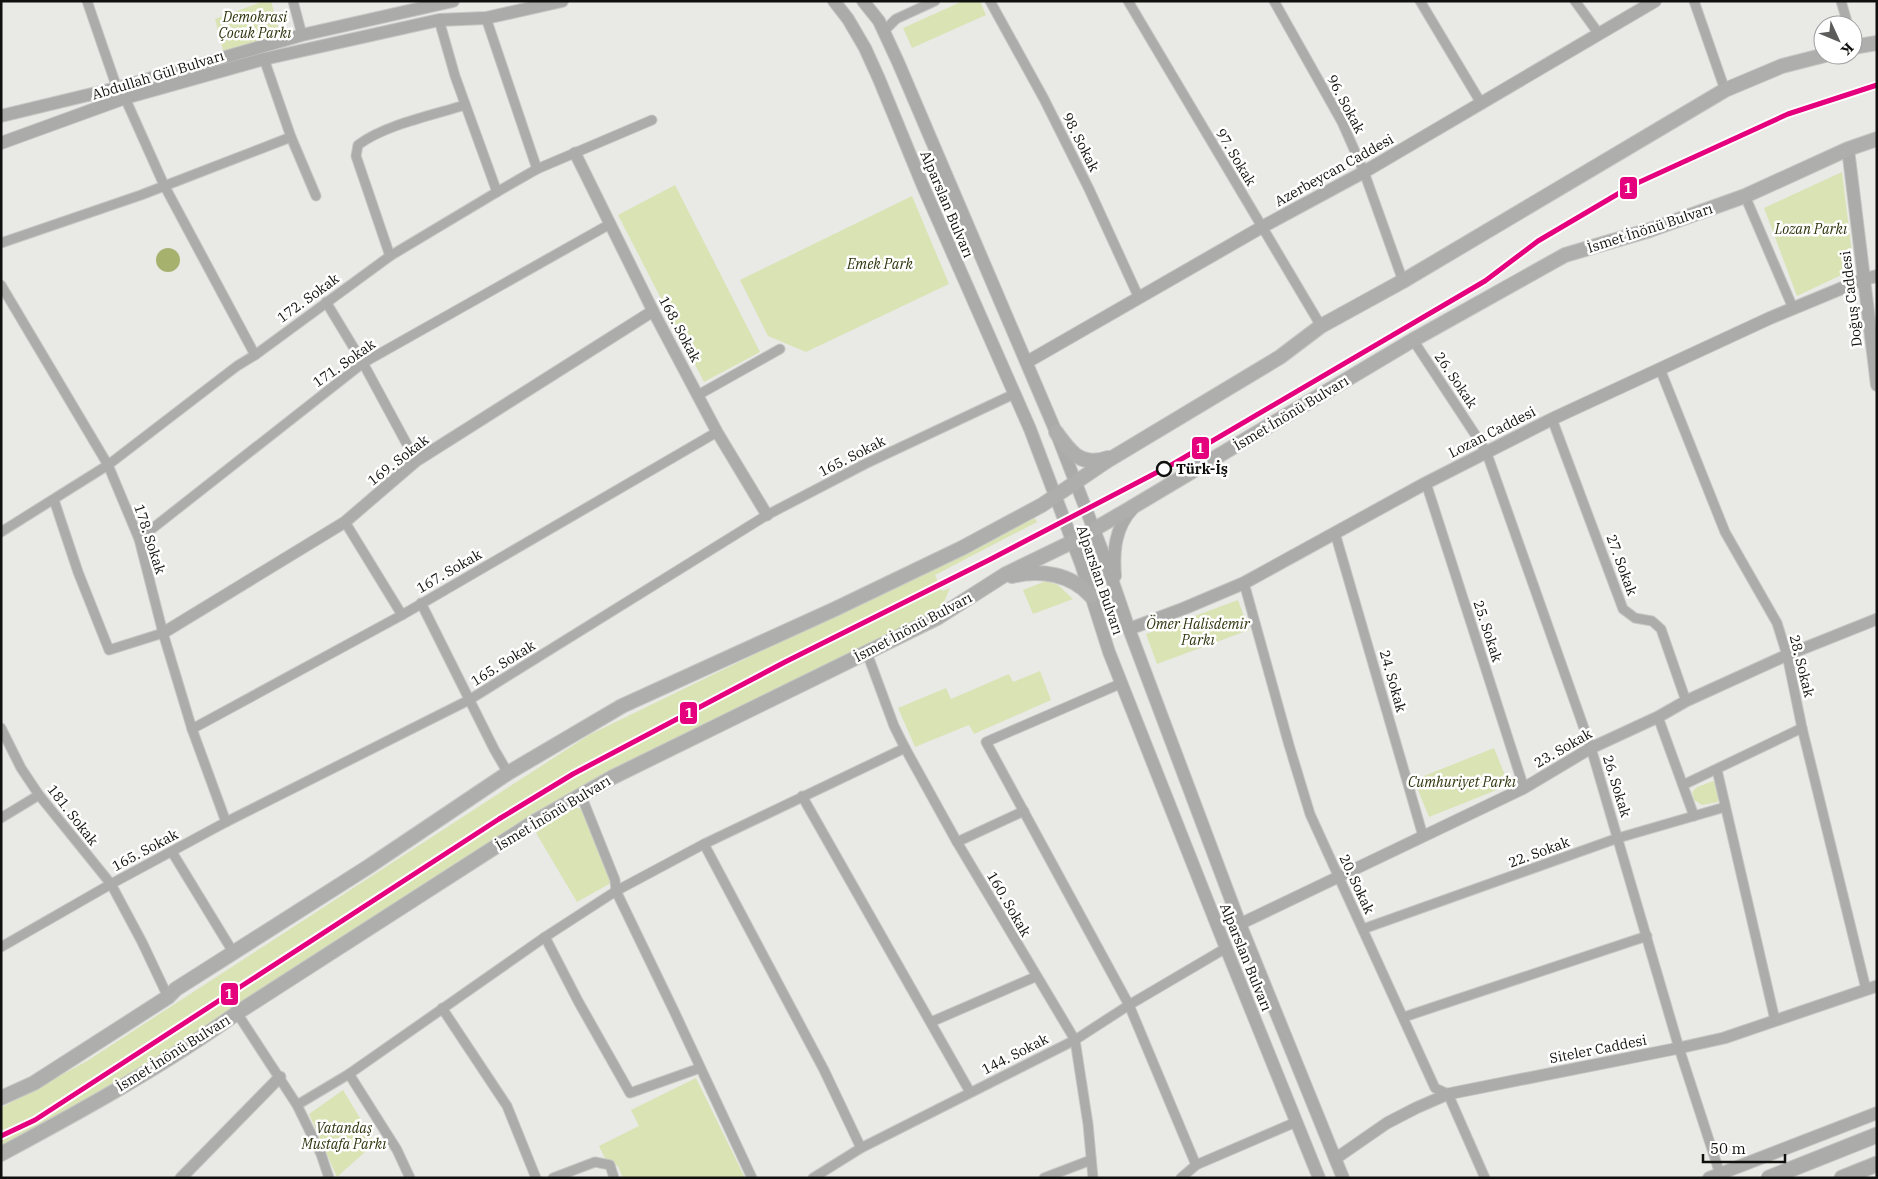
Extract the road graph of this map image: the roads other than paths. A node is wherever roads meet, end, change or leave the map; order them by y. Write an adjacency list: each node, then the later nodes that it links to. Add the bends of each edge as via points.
1 (87, 1): 27 (street)
2 (293, 1): 21 (street)
3 (453, 1): 21 (main road, Abdullah Gül Bulvarı)
4 (562, 1): 17 (main road, Abdullah Gül Bulvarı)
5 (863, 1): 19 (main road, Alparslan Bulvarı)
6 (934, 1): 19 (street, via 896,19)
7 (990, 1): 50 (street, 98. Sokak, via 1044,99)
8 (1128, 1): 44 (street, 97. Sokak)
9 (1274, 1): 38 (street, 96. Sokak, via 1342,122)
10 (1420, 1): 28 (street)
11 (1575, 1): 20 (street)
12 (1655, 1): 20 (main road, Azerbeycan Caddesi)
13 (1694, 1): 26 (street)
14 (1841, 1): 16 (street)
15 (834, 2): 62 (main road, Alparslan Bulvarı, via 865,48)
16 (1845, 15)
17 (486, 18): 18 (main road, Abdullah Gül Bulvarı); 37 (street)
18 (439, 20): 25 (main road, Abdullah Gül Bulvarı); 29 (street)
19 (884, 31): 58 (main road, Alparslan Bulvarı)
20 (1599, 34): 28 (main road, Azerbeycan Caddesi)
21 (302, 35): 27 (main road, Abdullah Gül Bulvarı)
22 (1877, 43): 23 (main road)
23 (1863, 44)
24 (1813, 58): 26 (main road, via 1782,66)
25 (264, 59): 27 (main road, Abdullah Gül Bulvarı); 32 (street)
26 (1725, 90): 48 (main road)
27 (121, 93): 30 (main road, Abdullah Gül Bulvarı); 34 (main road, Abdullah Gül Bulvarı); 39 (street)
28 (1480, 103): 38 (main road, Azerbeycan Caddesi)
29 (465, 105): 40 (street); 46 (street, via 368,137 358,145 356,156)
30 (1, 116)
31 (652, 120): 36 (street, 172. Sokak)
32 (291, 137): 39 (street); 41 (street)
33 (1877, 139): 35 (main road, İsmet İnönü Bulvarı)
34 (1, 142)
35 (1848, 149): 42 (main road, İsmet İnönü Bulvarı); 47 (main road, Doğuş Caddesi)
36 (575, 153): 37 (street, 172. Sokak); 43 (street, 168. Sokak)
37 (536, 170): 40 (street, 172. Sokak)
38 (1364, 172): 44 (main road, Azerbeycan Caddesi); 48 (street, 96. Sokak)
39 (164, 185): 45 (street); 57 (street)
40 (497, 192): 46 (street, 172. Sokak)
41 (316, 196)
42 (1746, 196): 52 (street); 55 (main road, İsmet İnönü Bulvarı, via 1650,230 1565,255)
43 (610, 224): 53 (street, 168. Sokak); 59 (street, 171. Sokak)
44 (1262, 227): 50 (main road, Azerbeycan Caddesi); 54 (street, 97. Sokak)
45 (1, 243)
46 (390, 256): 51 (street, 172. Sokak)
47 (1870, 278): 52 (main road, Lozan Caddesi); 61 (main road, Doğuş Caddesi)
48 (1403, 281): 54 (main road)
49 (1, 285): 70 (street, 178. Sokak)
50 (1139, 298): 58 (main road, Azerbeycan Caddesi)
51 (326, 302): 57 (street, 172. Sokak); 59 (street)
52 (1793, 308): 60 (main road, Lozan Caddesi)
53 (653, 311): 63 (street, 168. Sokak); 69 (street, 169. Sokak)
54 (1321, 326): 68 (main road, via 1280,357)
55 (1413, 340): 67 (street, 26. Sokak); 75 (main road, İsmet İnönü Bulvarı)
56 (780, 349): 63 (street)
57 (255, 355): 70 (street, 172. Sokak)
58 (1027, 362): 66 (main road, Alparslan Bulvarı)
59 (363, 363): 69 (street); 81 (street, 171. Sokak)
60 (1660, 369): 64 (main road, Lozan Caddesi); 93 (street, 28. Sokak, via 1725,532 1777,623)
61 (1877, 385)
62 (1014, 394): 73 (main road, Alparslan Bulvarı); 76 (street, 165. Sokak, via 864,464)
63 (698, 396): 65 (street, 168. Sokak)
64 (1552, 418): 67 (main road, Lozan Caddesi); 96 (street, 27. Sokak, via 1624,609 1635,618 1652,621 1660,629)
65 (717, 432): 76 (street, 168. Sokak); 87 (street, 167. Sokak)
66 (1056, 432): 68 (main road, via 1072,452 1084,460 1098,461); 72 (main road, Alparslan Bulvarı)
67 (1486, 451): 71 (main road, Lozan Caddesi); 102 (street, 26. Sokak)
68 (1122, 452): 72 (main road)
69 (416, 461): 77 (street, 169. Sokak)
70 (108, 465): 74 (street, 172. Sokak); 81 (street, 178. Sokak)
71 (1426, 482): 80 (main road, Lozan Caddesi); 106 (street, 25. Sokak)
72 (1075, 483): 73 (main road); 78 (main road, Alparslan Bulvarı)
73 (1055, 496): 82 (main road, Alparslan Bulvarı); 104 (main road, via 962,548 835,610 622,706)
74 (54, 500): 79 (street, 172. Sokak); 91 (street, via 109,650)
75 (1134, 507): 78 (main road, İsmet İnönü Bulvarı); 85 (main road, via 1120,526 1114,551)
76 (767, 515): 95 (street, 165. Sokak)
77 (345, 522): 88 (street); 91 (street, 169. Sokak)
78 (1094, 530): 82 (main road, İsmet İnönü Bulvarı); 85 (main road, Alparslan Bulvarı)
79 (1, 532)
80 (1335, 533): 84 (main road, Lozan Caddesi); 115 (street, 24. Sokak)
81 (138, 539): 91 (street, 178. Sokak)
82 (1072, 542): 83 (main road, İsmet İnönü Bulvarı); 86 (main road, Alparslan Bulvarı)
83 (997, 580): 86 (main road, via 1022,574 1059,575 1074,581); 92 (main road, İsmet İnönü Bulvarı, via 937,618)
84 (1244, 583): 90 (main road, Lozan Caddesi); 120 (street, 20. Sokak, via 1310,814)
85 (1116, 593): 90 (main road, Alparslan Bulvarı)
86 (1091, 596): 94 (main road, Alparslan Bulvarı)
87 (421, 603): 88 (street, 167. Sokak); 95 (street)
88 (402, 615): 100 (street, 167. Sokak)
89 (1877, 619): 93 (street, 23. Sokak)
90 (1129, 628): 123 (main road, Alparslan Bulvarı)
91 (163, 633): 100 (street, 178. Sokak)
92 (867, 653): 101 (street, 160. Sokak); 108 (main road, İsmet İnönü Bulvarı, via 621,772)
93 (1787, 655): 96 (street, 23. Sokak); 99 (street, 28. Sokak)
94 (1122, 683): 111 (street, via 986,742); 128 (main road, Alparslan Bulvarı)
95 (469, 700): 104 (street); 114 (street, 165. Sokak)
96 (1686, 702): 97 (street, 23. Sokak)
97 (1658, 717): 102 (street, 23. Sokak); 105 (street)
98 (1, 728): 107 (street, 181. Sokak)
99 (1802, 728): 103 (street); 131 (street, 28. Sokak)
100 (192, 729): 114 (street, 178. Sokak)
101 (905, 748): 109 (street); 117 (street, 160. Sokak)
102 (1591, 748): 106 (street, 23. Sokak); 116 (street, 26. Sokak)
103 (1717, 770): 105 (street); 110 (street)
104 (508, 773): 129 (main road)
105 (1683, 784): 112 (street)
106 (1524, 788): 115 (street, 23. Sokak)
107 (39, 795): 113 (street); 121 (street, 181. Sokak)
108 (581, 795): 122 (street, via 615,880); 135 (main road, İsmet İnönü Bulvarı)
109 (802, 796): 118 (street); 138 (street)
110 (1726, 807): 112 (street, 22. Sokak); 137 (street)
111 (1024, 811): 117 (street); 133 (street)
112 (1694, 816): 116 (street, 22. Sokak)
113 (1, 818)
114 (226, 822): 119 (street, 165. Sokak)
115 (1423, 836): 120 (street, 23. Sokak)
116 (1618, 838): 124 (street, 22. Sokak); 125 (street, 26. Sokak)
117 (957, 842): 130 (street, 160. Sokak)
118 (704, 844): 122 (street); 151 (street, via 820,1061)
119 (172, 852): 121 (street, 165. Sokak); 129 (street)
120 (1339, 877): 123 (street, 23. Sokak); 124 (street, 20. Sokak)
121 (111, 884): 127 (street, 165. Sokak); 132 (street, 181. Sokak)
122 (616, 891): 126 (street); 141 (street)
123 (1240, 924): 128 (main road); 153 (main road, Alparslan Bulvarı)
124 (1363, 929): 136 (street, 20. Sokak)
125 (1646, 936): 136 (street); 140 (street, 26. Sokak)
126 (545, 937): 134 (street); 141 (street, via 630,1093)
127 (1, 947)
128 (1226, 948): 133 (street, 144. Sokak); 149 (main road, Alparslan Bulvarı)
129 (233, 952): 132 (main road)
130 (1036, 976): 138 (street); 139 (street, 160. Sokak)
131 (1871, 987): 137 (street, Siteler Caddesi)
132 (168, 996): 146 (main road, via 34,1083)
133 (1129, 1005): 139 (street, 144. Sokak); 156 (street)
134 (442, 1008): 142 (street); 161 (street, via 507,1106)
135 (237, 1013): 143 (street); 152 (main road, İsmet İnönü Bulvarı, via 197,1041)
136 (1404, 1017): 145 (street, 20. Sokak, via 1434,1088)
137 (1775, 1020): 140 (street, Siteler Caddesi, via 1724,1038)
138 (931, 1022): 144 (street)
139 (1075, 1040): 144 (street, 144. Sokak); 154 (street, 160. Sokak)
140 (1679, 1048): 145 (street, Siteler Caddesi); 157 (street, 26. Sokak)
141 (700, 1068): 164 (street)
142 (348, 1074): 147 (street); 160 (street, via 397,1150)
143 (280, 1077): 147 (street); 158 (street)
144 (970, 1092): 151 (street, 144. Sokak)
145 (1448, 1094): 153 (street, Siteler Caddesi, via 1388,1122); 171 (street, 20. Sokak)
146 (1, 1098)
147 (297, 1105): 159 (street)
148 (1877, 1112): 157 (main road)
149 (1296, 1122): 156 (street); 169 (main road, Alparslan Bulvarı)
150 (1877, 1135): 172 (highway)
151 (861, 1148): 165 (street, 144. Sokak)
152 (1, 1154)
153 (1335, 1159): 170 (main road, Alparslan Bulvarı)
154 (1091, 1160): 166 (street); 167 (street, 160. Sokak)
155 (1877, 1164): 173 (highway)
156 (1196, 1165): 168 (street)
157 (1714, 1176)
158 (181, 1178)
159 (329, 1178)
160 (410, 1178)
161 (536, 1178)
162 (553, 1178): 163 (street, via 595,1162 610,1166)
163 (614, 1178)
164 (752, 1178)
165 (813, 1178)
166 (1044, 1178)
167 (1094, 1178)
168 (1181, 1178)
169 (1319, 1178)
170 (1343, 1178)
171 (1485, 1178)
172 (1769, 1178)
173 (1842, 1178)

